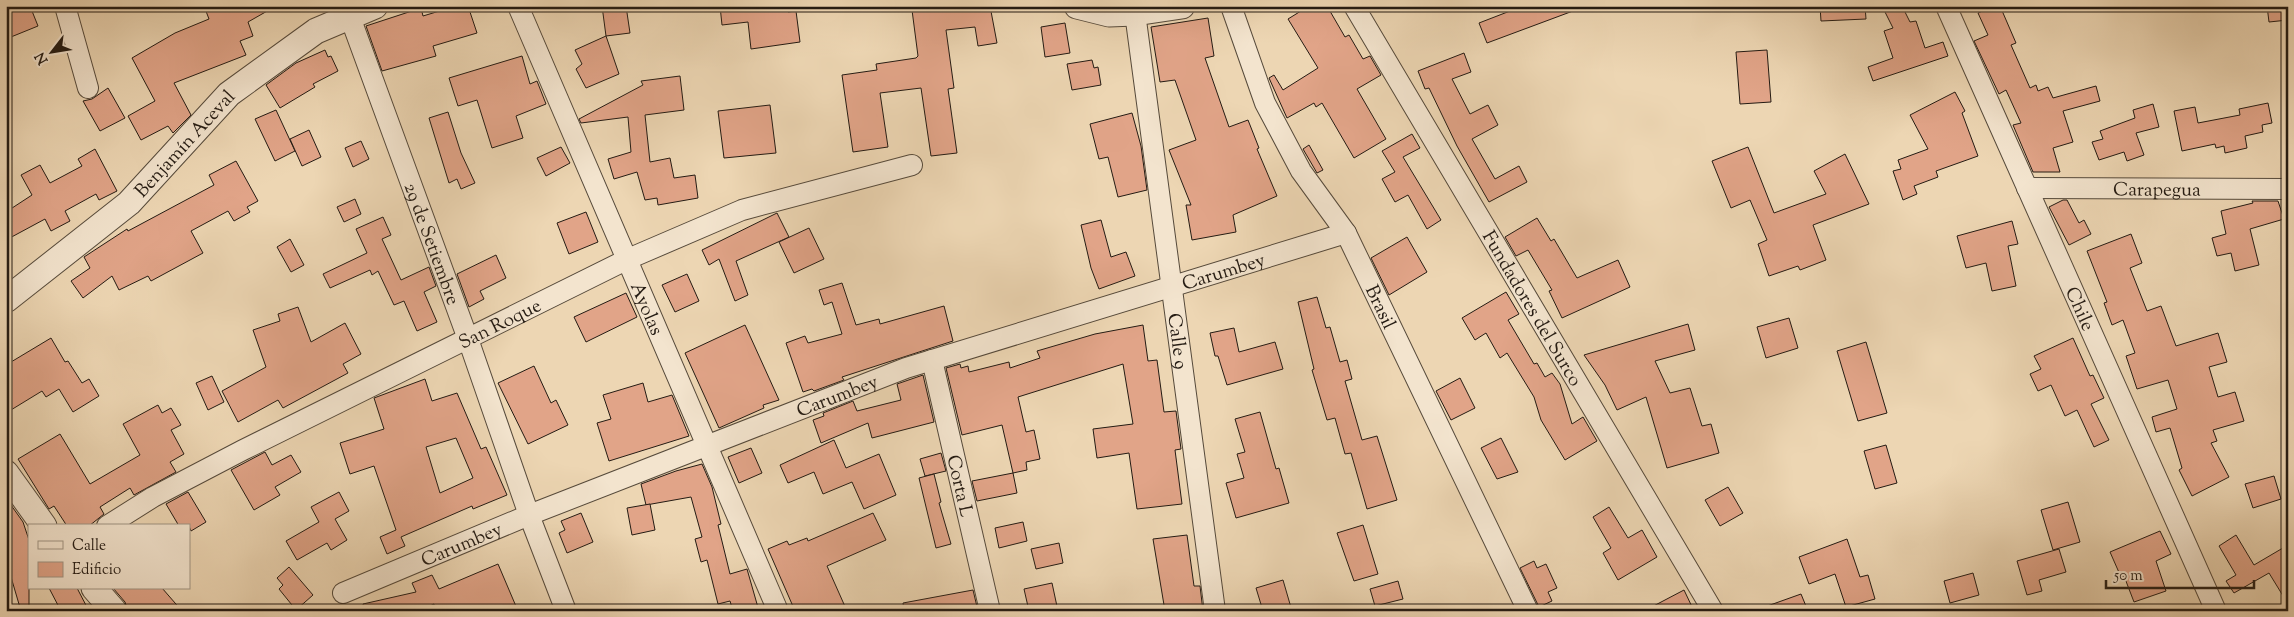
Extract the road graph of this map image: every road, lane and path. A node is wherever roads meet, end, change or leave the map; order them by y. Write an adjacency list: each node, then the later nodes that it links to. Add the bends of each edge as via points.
1 (65, 6): 11 (street)
2 (375, 6): 10 (street, Benjamín Aceval)
3 (518, 6): 16 (street, Ayolas)
4 (1078, 6): 9 (street, via 1109,14)
5 (1182, 6): 9 (street)
6 (1231, 6): 15 (street, Brasil, via 1265,103 1301,172)
7 (1354, 6): 34 (street, Fundadores del Surco)
8 (1946, 6): 13 (street, Chile)
9 (1135, 13): 17 (street, Calle 9)
10 (350, 17): 18 (street, Benjamín Aceval, via 316,31 229,94 129,203); 19 (street, 29 de Setiembre)
11 (88, 88)
12 (912, 165): 16 (street, San Roque, via 742,210)
13 (2027, 188): 14 (street, Carapegua); 35 (street, Chile)
14 (2288, 189)
15 (1346, 233): 17 (street, Carumbey); 33 (street, Brasil)
16 (628, 259): 19 (street, San Roque); 21 (street, Ayolas)
17 (1172, 286): 20 (street, Carumbey); 32 (street, Calle 9)
18 (6, 300)
19 (468, 339): 23 (street, 29 de Setiembre); 25 (street, San Roque, via 243,450)
20 (932, 360): 21 (street, Carumbey); 31 (street, Corta L)
21 (707, 447): 23 (street, Carumbey); 30 (street, Ayolas)
22 (6, 473): 24 (street)
23 (528, 515): 27 (street, Carumbey); 29 (street, 29 de Setiembre)
24 (43, 524)
25 (110, 524)
26 (96, 590): 28 (street)
27 (343, 593)
28 (114, 611)
29 (566, 611)
30 (778, 611)
31 (990, 611)
32 (1215, 611)
33 (1528, 611)
34 (1712, 611)
35 (2216, 611)

